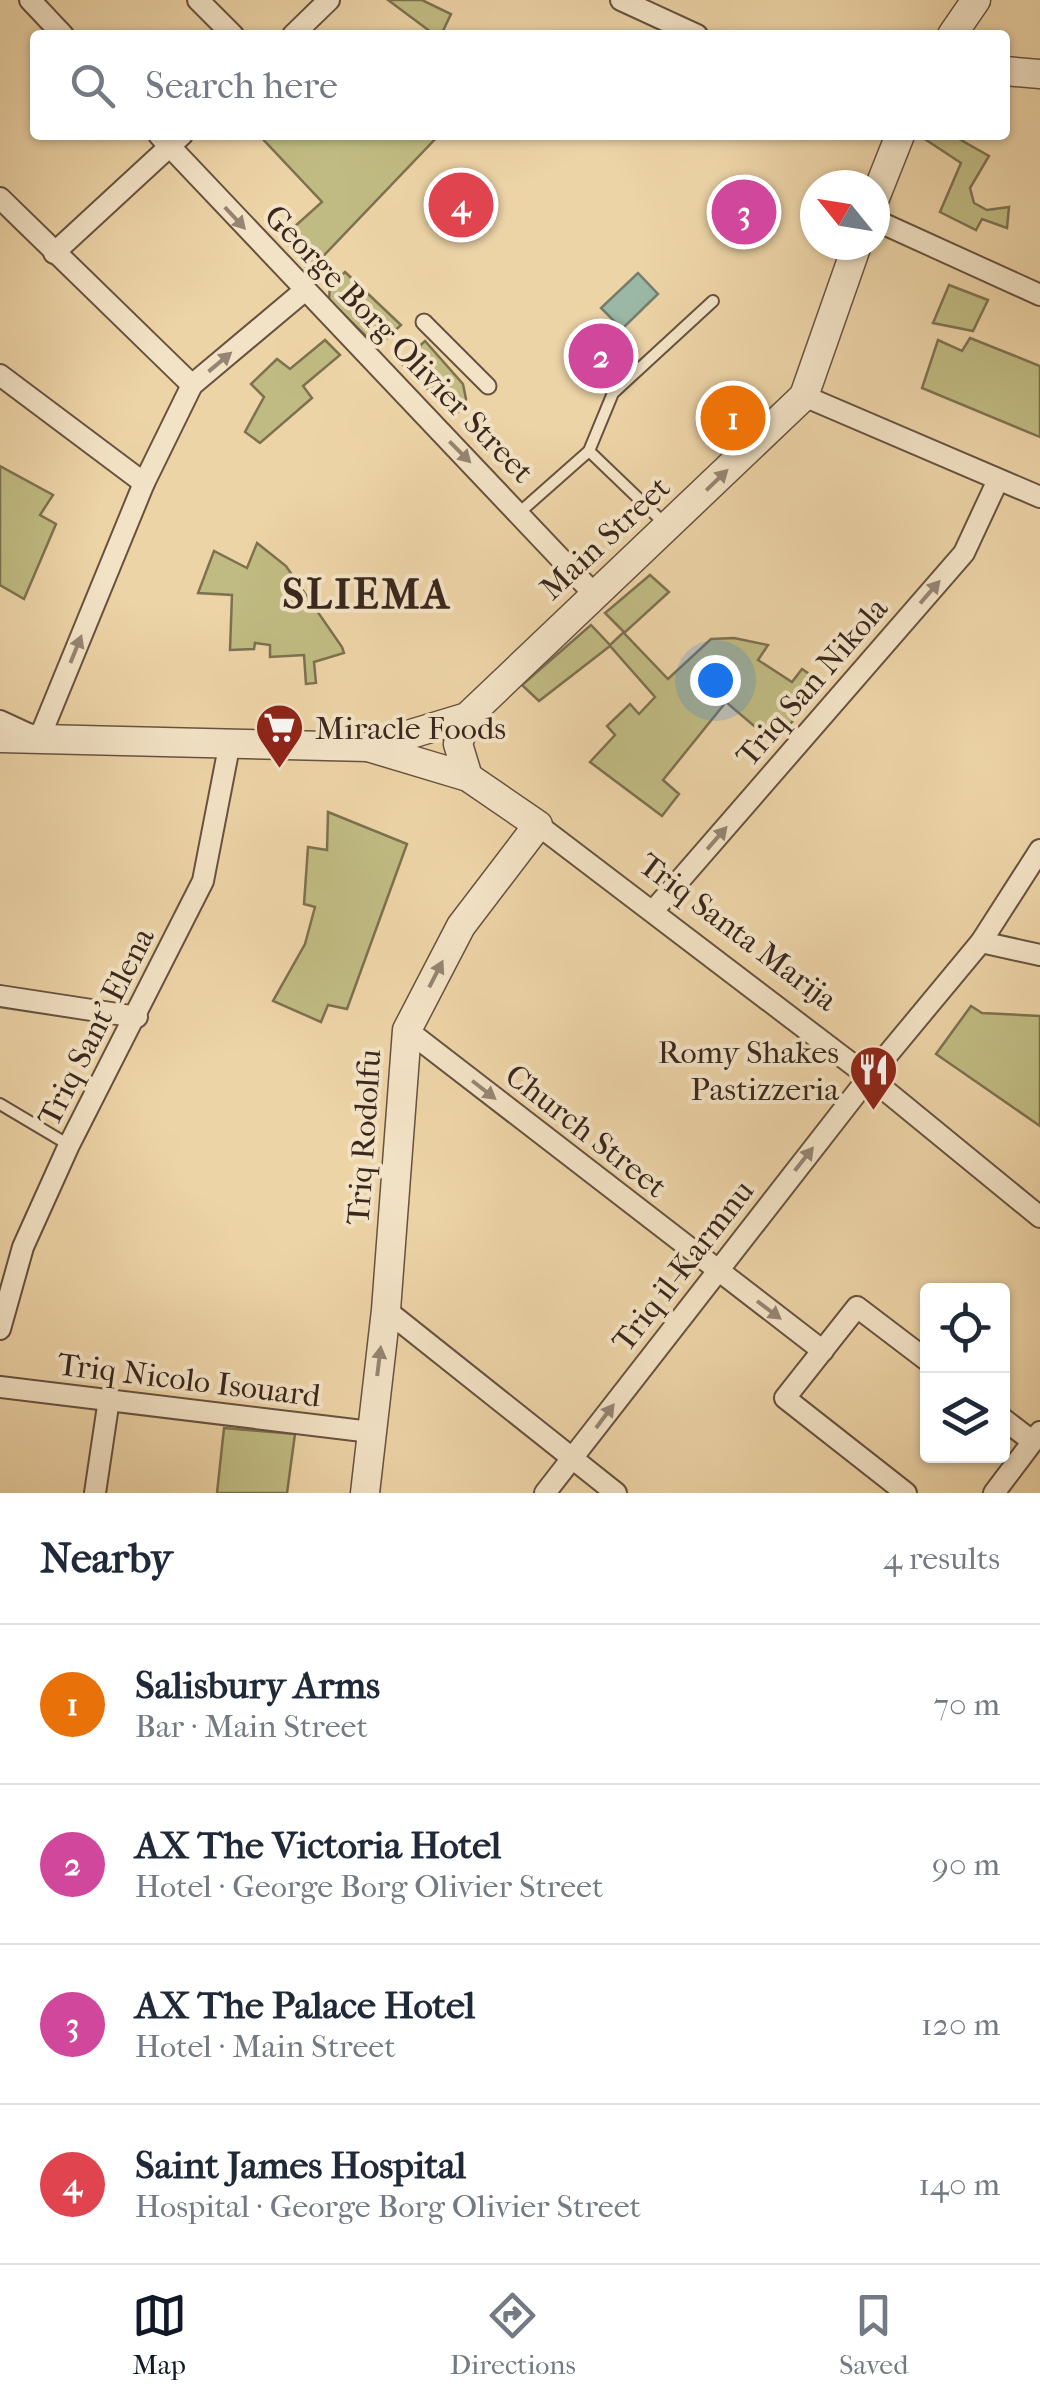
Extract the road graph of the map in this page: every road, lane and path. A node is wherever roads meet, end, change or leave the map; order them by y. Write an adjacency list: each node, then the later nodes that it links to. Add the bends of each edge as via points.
1 (30, 0): 6 (street)
2 (198, 0): 7 (street)
3 (329, 0): 8 (street)
4 (621, 0): 9 (street)
5 (976, 0): 10 (street)
6 (58, 30)
7 (228, 30)
8 (298, 30)
9 (685, 30)
10 (955, 30)
11 (1010, 72): 12 (street)
12 (1040, 74)
13 (169, 140): 19 (street)
14 (171, 140): 21 (street, George Borg Olivier Street, one-way to 21)
15 (898, 140): 16 (street)
16 (886, 170)
17 (0, 198): 19 (street)
18 (890, 227): 22 (street)
19 (54, 253): 26 (street)
20 (853, 260): 28 (street, Main Street)
21 (304, 292): 26 (street, one-way to 21); 33 (street, George Borg Olivier Street, one-way to 33)
22 (1040, 294)
23 (713, 300): 29 (lane, via 613,393)
24 (424, 322): 27 (street)
25 (0, 375): 31 (street)
26 (192, 385): 31 (street)
27 (488, 386)
28 (804, 396): 30 (street); 34 (street, Main Street, one-way to 28)
29 (589, 451): 33 (lane); 34 (lane)
30 (998, 480): 32 (street); 45 (street, Triq San Nikola, one-way to 30, via 964,554)
31 (144, 483): 39 (street, one-way to 31)
32 (1040, 497)
33 (520, 512): 35 (street, George Borg Olivier Street)
34 (668, 527): 35 (street, Main Street)
35 (596, 596): 36 (street, Main Street)
36 (467, 716): 41 (street, Main Street); 42 (street, via 458,744)
37 (0, 721): 39 (street)
38 (0, 738): 39 (street)
39 (38, 739): 40 (street)
40 (229, 747): 41 (street); 49 (street, Triq Sant' Elena, via 203,881)
41 (368, 747): 42 (street, Triq Santa Marija)
42 (468, 777): 43 (street, Triq Santa Marija)
43 (538, 825): 45 (street, Triq Santa Marija); 50 (street, Triq Rodolfu, one-way to 43, via 461,926)
44 (1038, 861): 46 (street, Triq il-Karmnu)
45 (653, 912): 51 (street, Triq Santa Marija)
46 (981, 942): 47 (street); 51 (street, Triq il-Karmnu)
47 (1040, 955)
48 (0, 997): 49 (street)
49 (137, 1017): 53 (street, Triq Sant' Elena)
50 (407, 1030): 55 (street, Church Street, one-way to 55); 56 (street, Triq Rodolfu)
51 (869, 1076): 54 (street, Triq Santa Marija); 55 (street, Triq il-Karmnu, one-way to 51)
52 (0, 1104): 53 (lane)
53 (69, 1145): 57 (street, Triq Sant' Elena, via 23,1247)
54 (1040, 1217)
55 (716, 1270): 58 (street, Church Street, one-way to 58); 65 (street, Triq il-Karmnu, one-way to 55)
56 (386, 1310): 63 (street, Triq Rodolfu, one-way to 56); 65 (street)
57 (0, 1330)
58 (822, 1351): 59 (street, via 858,1307); 70 (street, via 785,1398)
59 (920, 1355)
60 (0, 1387): 61 (street, Triq Nicolo Isouard)
61 (109, 1399): 63 (street, Triq Nicolo Isouard); 66 (street)
62 (1010, 1422): 64 (street)
63 (371, 1432): 67 (street, Triq Rodolfu)
64 (1036, 1436): 71 (street)
65 (572, 1459): 68 (street, Triq il-Karmnu); 69 (street)
66 (95, 1493)
67 (365, 1493)
68 (545, 1493)
69 (616, 1493)
70 (906, 1493)
71 (994, 1493)

